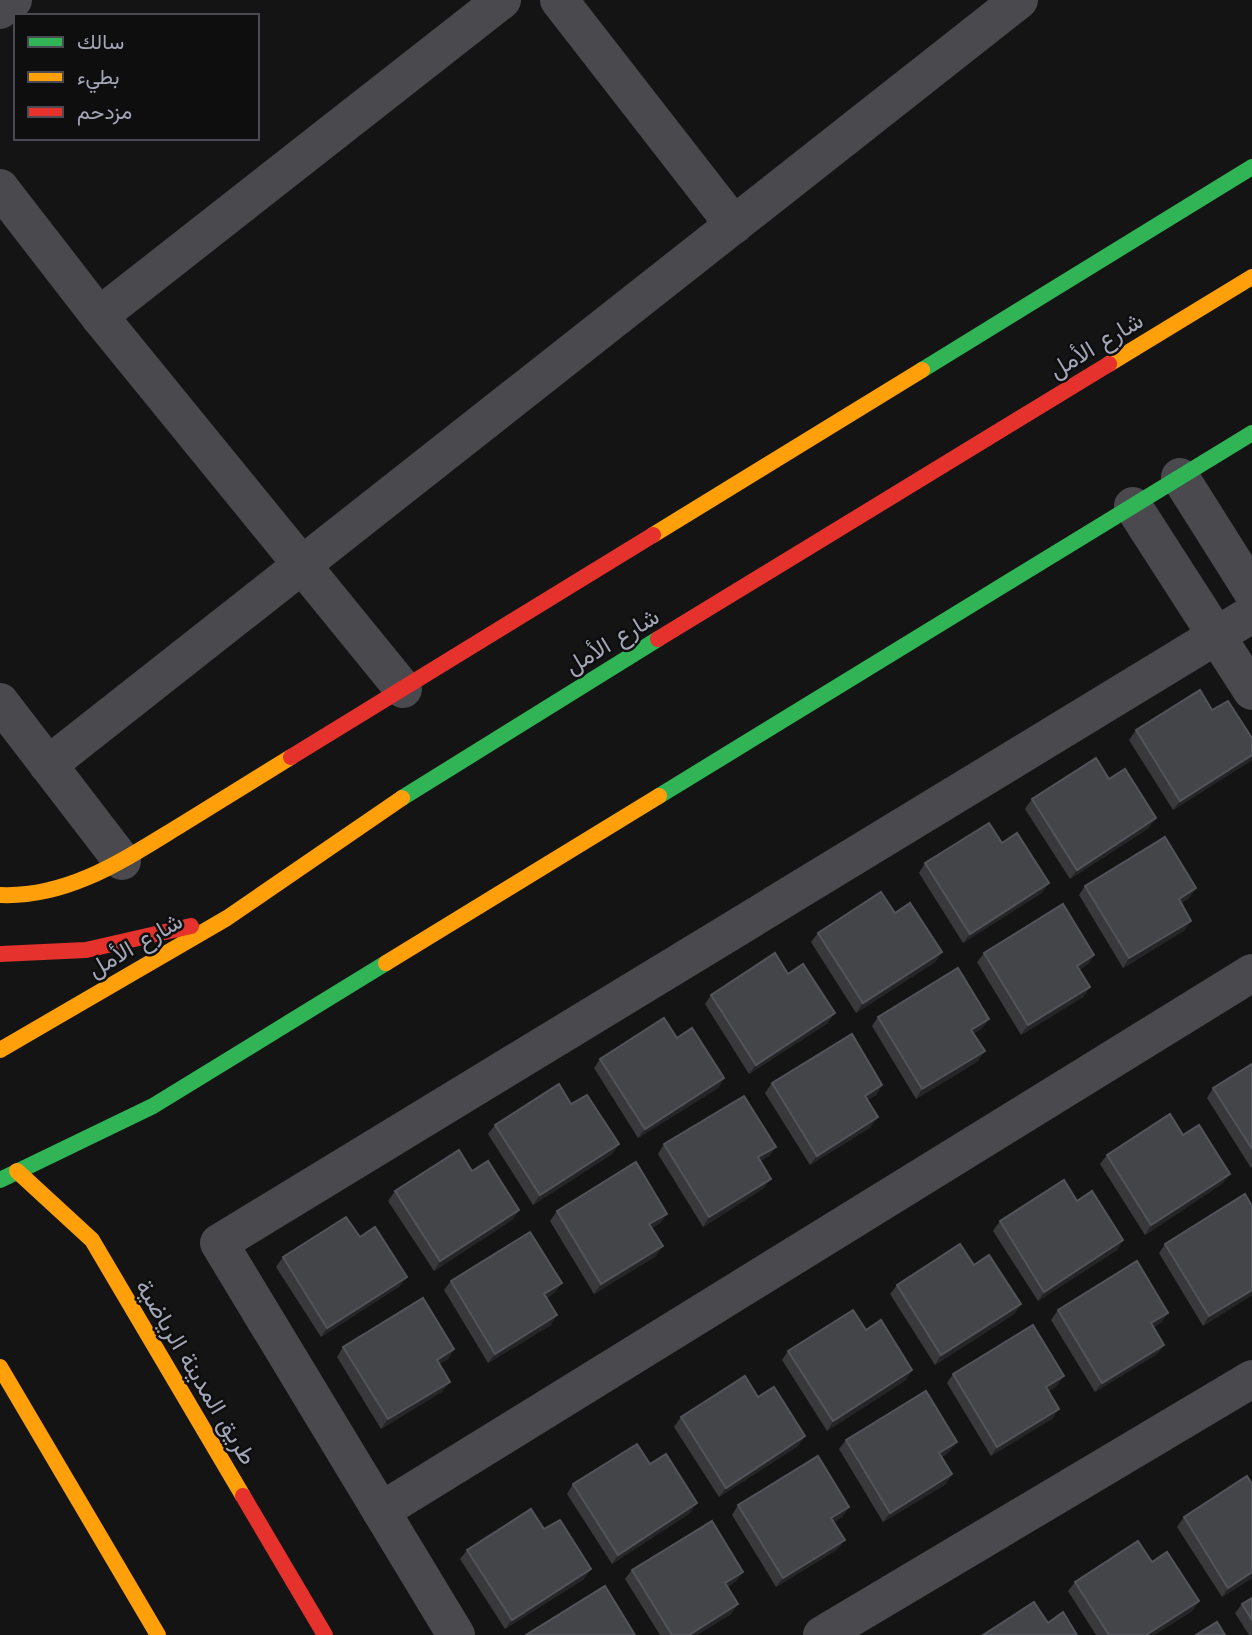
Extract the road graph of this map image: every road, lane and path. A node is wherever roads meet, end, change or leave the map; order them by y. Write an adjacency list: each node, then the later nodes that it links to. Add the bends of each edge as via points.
1 (13, 0): 5 (street)
2 (502, 0): 10 (street)
3 (559, 0): 8 (street)
4 (1019, 0): 8 (street)
5 (0, 10)
6 (1252, 167): 18 (main road)
7 (0, 188): 10 (street)
8 (734, 225): 14 (street)
9 (1252, 277): 24 (main road, شارع الأمل, via 433,777)
10 (99, 316): 14 (street)
11 (1252, 433): 12 (main road)
12 (1180, 477): 13 (main road); 15 (street)
13 (1133, 506): 17 (street); 29 (main road, via 153,1106)
14 (303, 564): 18 (street); 21 (street)
15 (1252, 590)
16 (1252, 614): 17 (street)
17 (1217, 635): 19 (street); 33 (street, via 219,1243)
18 (403, 689): 22 (main road)
19 (1252, 691)
20 (0, 702): 21 (street)
21 (48, 765): 22 (street)
22 (122, 861): 23 (main road, via 66,889 24,897)
23 (0, 895)
24 (227, 918): 25 (main road, via 86,950); 27 (main road, شارع الأمل)
25 (0, 954)
26 (1252, 973): 33 (street)
27 (0, 1050)
28 (0, 1156): 29 (main road, طريق المدينة الرياضية)
29 (17, 1171): 30 (main road); 35 (main road, طريق المدينة الرياضية, via 92,1240)
30 (0, 1180)
31 (0, 1367): 34 (main road)
32 (1252, 1379): 37 (street)
33 (381, 1511): 36 (street)
34 (158, 1635)
35 (325, 1635)
36 (456, 1635)
37 (822, 1635)

